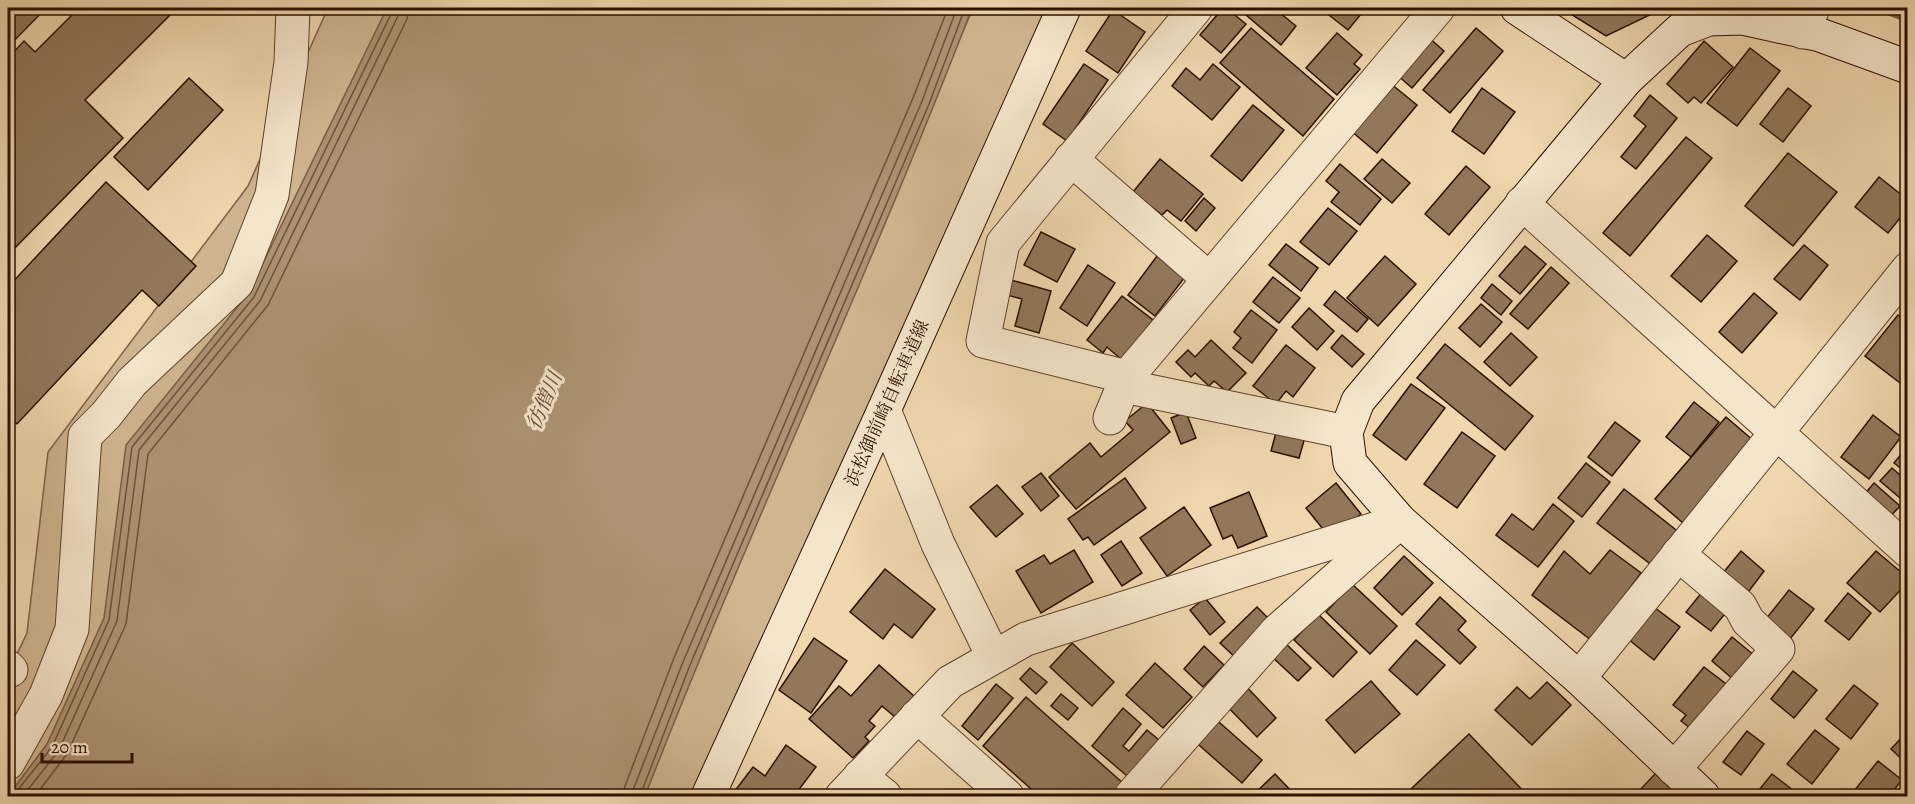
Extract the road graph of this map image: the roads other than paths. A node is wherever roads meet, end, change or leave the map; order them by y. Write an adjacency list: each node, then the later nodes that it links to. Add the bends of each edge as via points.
1 (293, 8): 24 (street, via 291,62 272,195 237,283 132,382 85,436 72,628 46,695)
2 (1064, 8): 14 (street, 浜松御前崎自転車道線)
3 (1196, 8): 9 (street)
4 (1438, 8): 12 (street)
5 (1517, 8): 8 (street)
6 (1810, 16): 7 (street, via 1820,35); 8 (street, via 1710,19 1680,30)
7 (1908, 67)
8 (1626, 80): 10 (street)
9 (1071, 159): 12 (street); 13 (street, via 1003,243 983,341)
10 (1522, 203): 16 (street, via 1358,401); 17 (street)
11 (1908, 269): 17 (street)
12 (1209, 279): 13 (street)
13 (1126, 381): 15 (street); 16 (street)
14 (884, 410): 21 (street, via 938,544); 27 (street, 浜松御前崎自転車道線)
15 (1110, 418)
16 (1346, 432): 18 (street, via 1350,464)
17 (1776, 433): 19 (street); 20 (street)
18 (1400, 521): 21 (street, via 1026,639); 22 (street); 30 (street, via 1277,631)
19 (1908, 551)
20 (1678, 554): 22 (street); 25 (street, via 1740,606 1748,621 1778,649)
21 (993, 656): 23 (street, via 950,682)
22 (1579, 678): 25 (street)
23 (917, 716): 26 (street); 29 (street)
24 (8, 763)
25 (1674, 769): 31 (street)
26 (851, 786): 28 (street)
27 (708, 796)
28 (885, 796)
29 (1007, 796)
30 (1131, 796)
31 (1703, 796)

